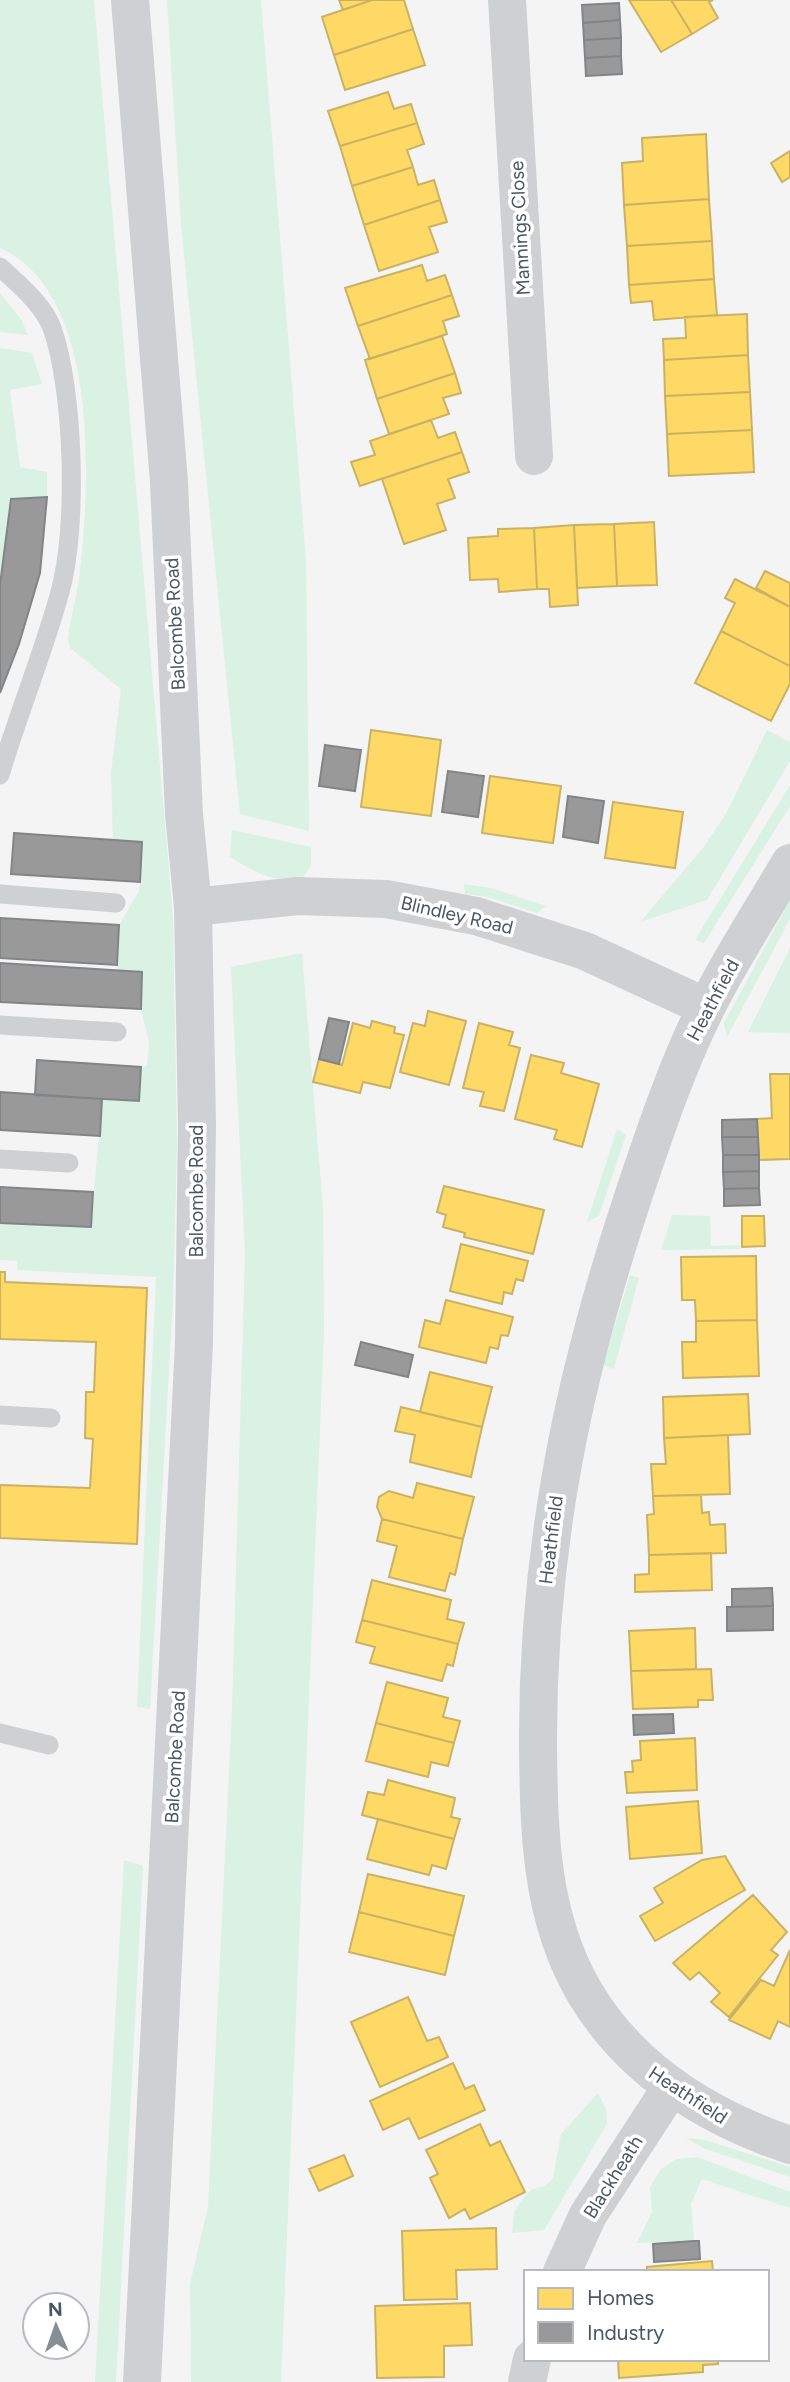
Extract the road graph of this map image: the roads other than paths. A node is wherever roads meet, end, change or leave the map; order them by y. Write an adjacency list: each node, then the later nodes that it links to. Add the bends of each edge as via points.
1 (130, 0): 9 (main road, Balcombe Road, via 169,482)
2 (507, 0): 4 (street, Mannings Close)
3 (0, 267): 5 (lane, via 51,325 71,449 71,505 61,590)
4 (534, 456)
5 (0, 775)
6 (790, 863): 10 (street, Heathfield)
7 (0, 894): 8 (lane)
8 (116, 902)
9 (192, 907): 10 (street, Blindley Road, via 298,896 386,899 463,913 585,951); 23 (main road, Balcombe Road, via 197,1125 194,1343)
10 (706, 1007): 19 (street, Heathfield, via 679,1067 637,1186 593,1319 577,1385 546,1574 538,1708 541,1858 562,1946 607,2027 636,2060)
11 (0, 1025): 12 (lane)
12 (117, 1032)
13 (0, 1159): 14 (lane)
14 (69, 1163)
15 (0, 1415): 16 (lane)
16 (51, 1418)
17 (0, 1733): 18 (lane)
18 (49, 1745)
19 (671, 2086): 20 (street, Heathfield, via 741,2128); 21 (street, Blackheath, via 588,2215)
20 (790, 2145)
21 (563, 2270)
22 (532, 2361): 24 (street)
23 (142, 2382)
24 (527, 2382)

